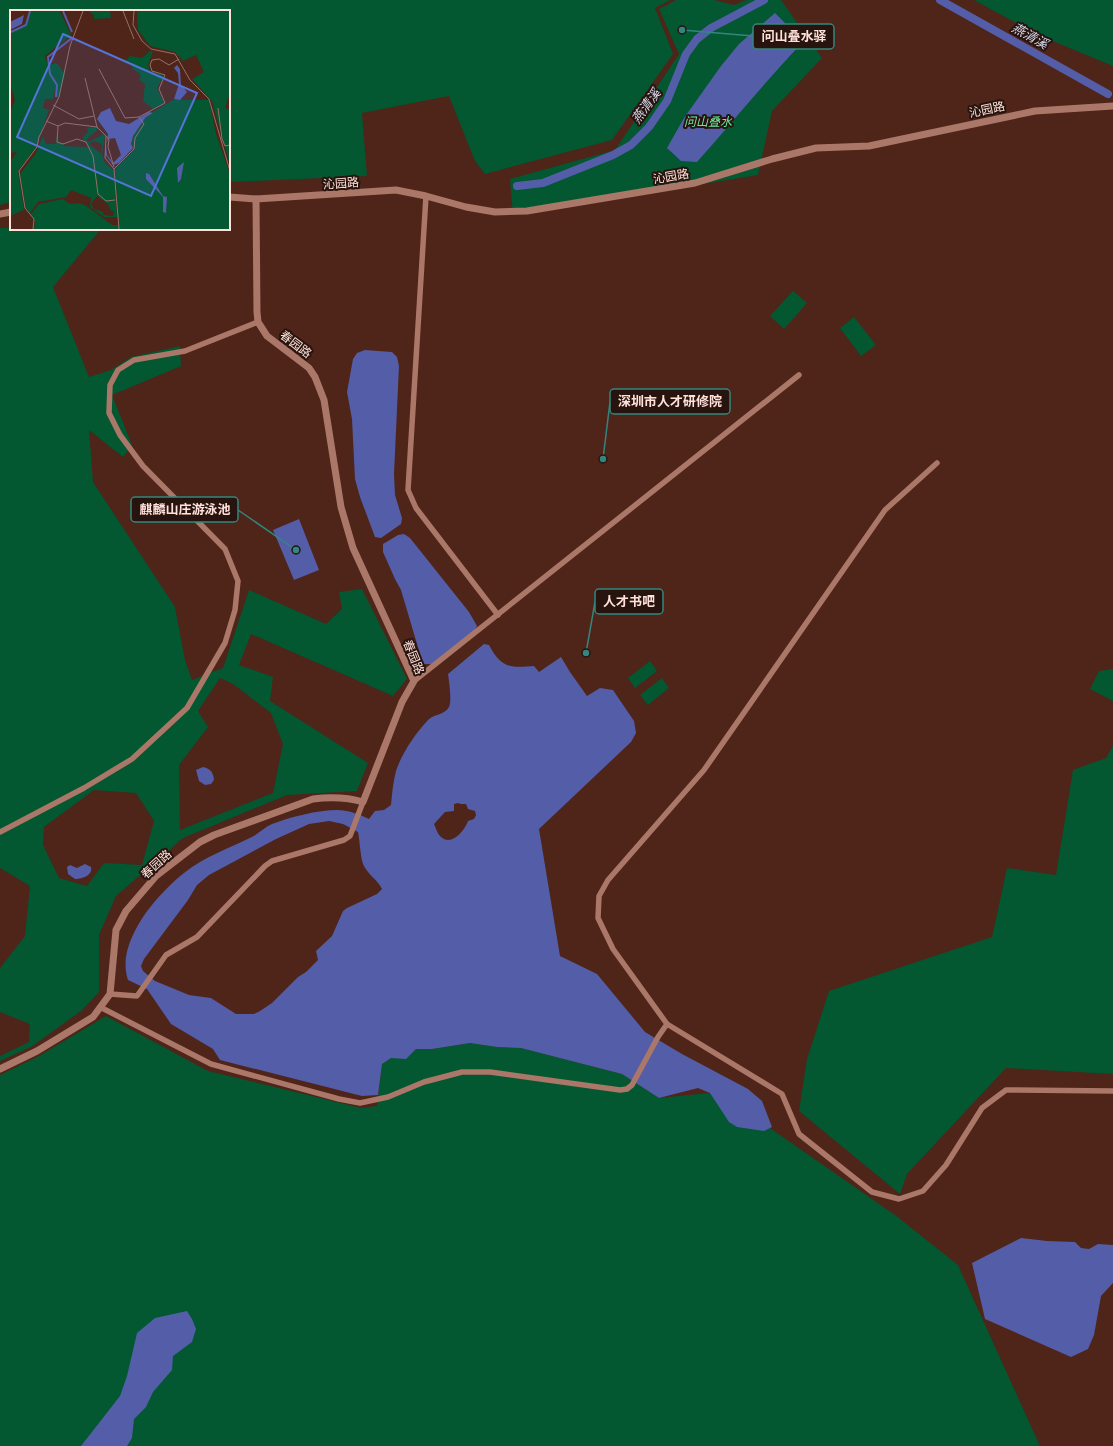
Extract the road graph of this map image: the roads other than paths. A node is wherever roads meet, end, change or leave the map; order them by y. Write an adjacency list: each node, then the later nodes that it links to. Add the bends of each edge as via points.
1 (1113, 106): 2 (street, 沁园路, via 1035,111 869,146 816,148 695,183 527,211 495,212)
2 (426, 196): 4 (street, 沁园路, via 396,190); 10 (street, via 408,490 416,508)
3 (230, 197): 4 (street, 沁园路)
4 (256, 199): 7 (street)
5 (10, 212): 6 (street)
6 (0, 214)
7 (258, 322): 11 (street, 春园路, via 266,336 309,368 315,377 324,400 341,507 353,548); 13 (street, via 184,351 134,360 118,370 110,385 108,413 120,436 143,466 225,549 238,581 235,610 225,643 187,708 132,759 84,788)
8 (800, 375): 10 (street)
9 (937, 463): 16 (street, via 885,510 704,770 608,880 599,896 598,918 604,934 612,949)
10 (498, 615): 11 (street)
11 (414, 681): 12 (street, 春园路, via 402,702)
12 (363, 802): 14 (street, via 350,836 272,861 197,937 166,955 137,996); 14 (street, 春园路, via 350,798 313,799 200,842 156,876 126,911 116,930)
13 (0, 832)
14 (110, 994): 15 (street)
15 (100, 1007): 16 (street, via 211,1064 360,1103 388,1097 424,1082 462,1072 490,1072 627,1089 632,1085); 17 (street, via 93,1016 37,1051)
16 (667, 1024): 18 (street, via 782,1094 799,1134 872,1192 899,1199 923,1191 946,1165 982,1108 1006,1090)
17 (0, 1069)
18 (1113, 1091)

